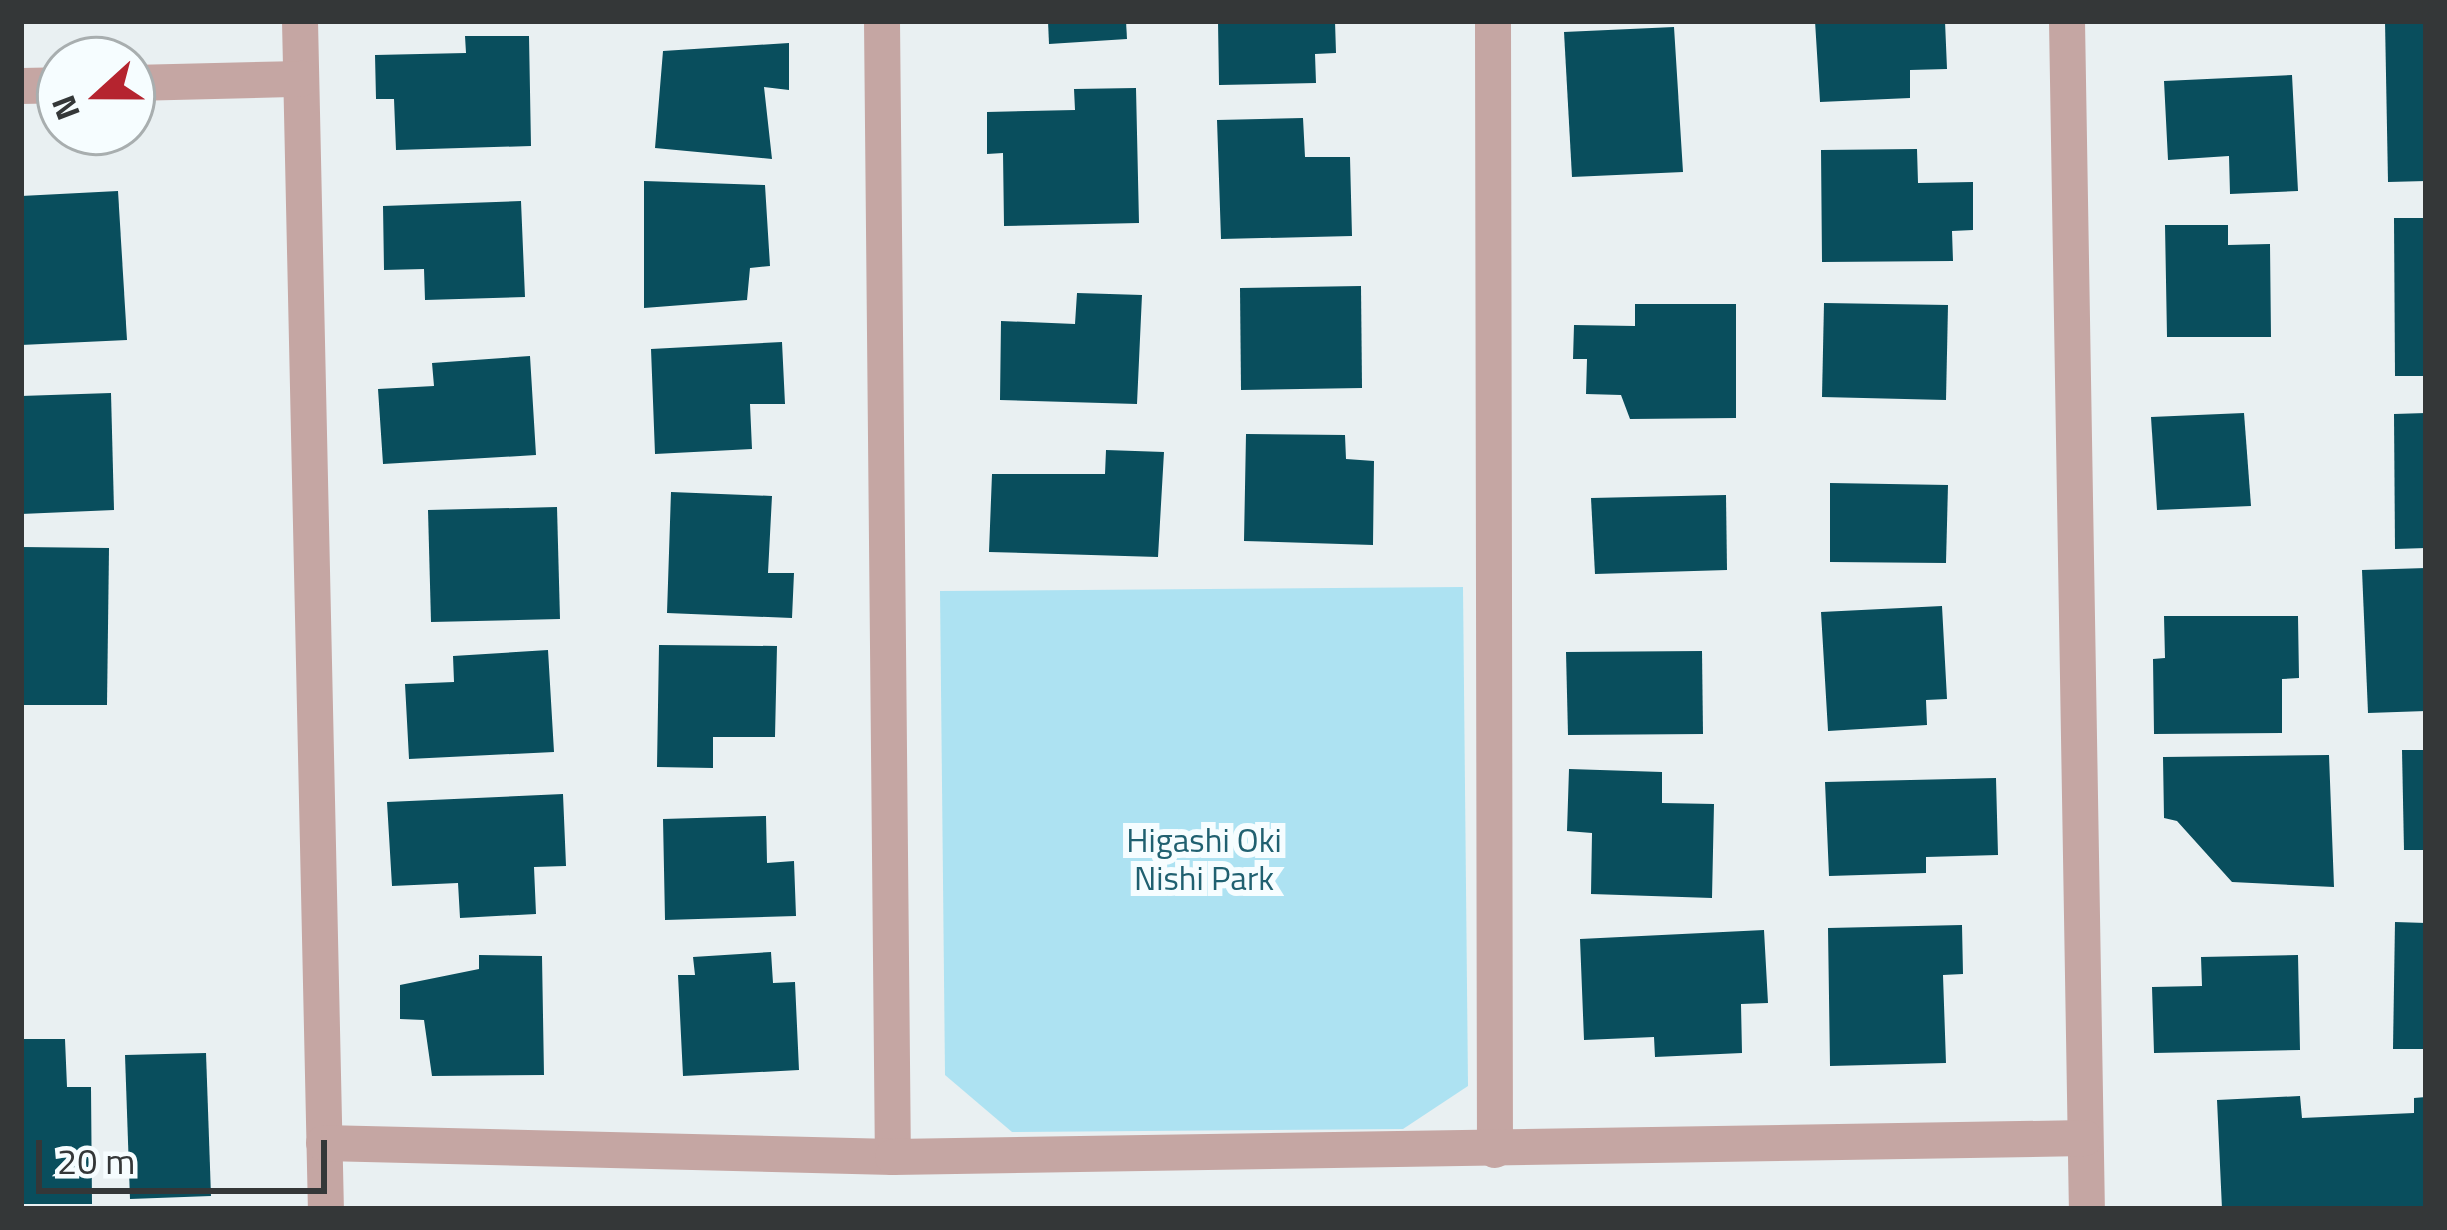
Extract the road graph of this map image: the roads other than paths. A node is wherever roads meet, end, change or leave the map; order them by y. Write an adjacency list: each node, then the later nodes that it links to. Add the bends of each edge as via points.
1 (300, 21): 5 (street)
2 (882, 21): 10 (street)
3 (1492, 21): 9 (street)
4 (2066, 21): 7 (street)
5 (301, 79): 6 (street); 8 (street)
6 (156, 82)
7 (2085, 1138): 9 (street); 12 (street)
8 (324, 1143): 10 (street); 11 (street)
9 (1495, 1150): 10 (street)
10 (893, 1156)
11 (326, 1209)
12 (2086, 1209)

